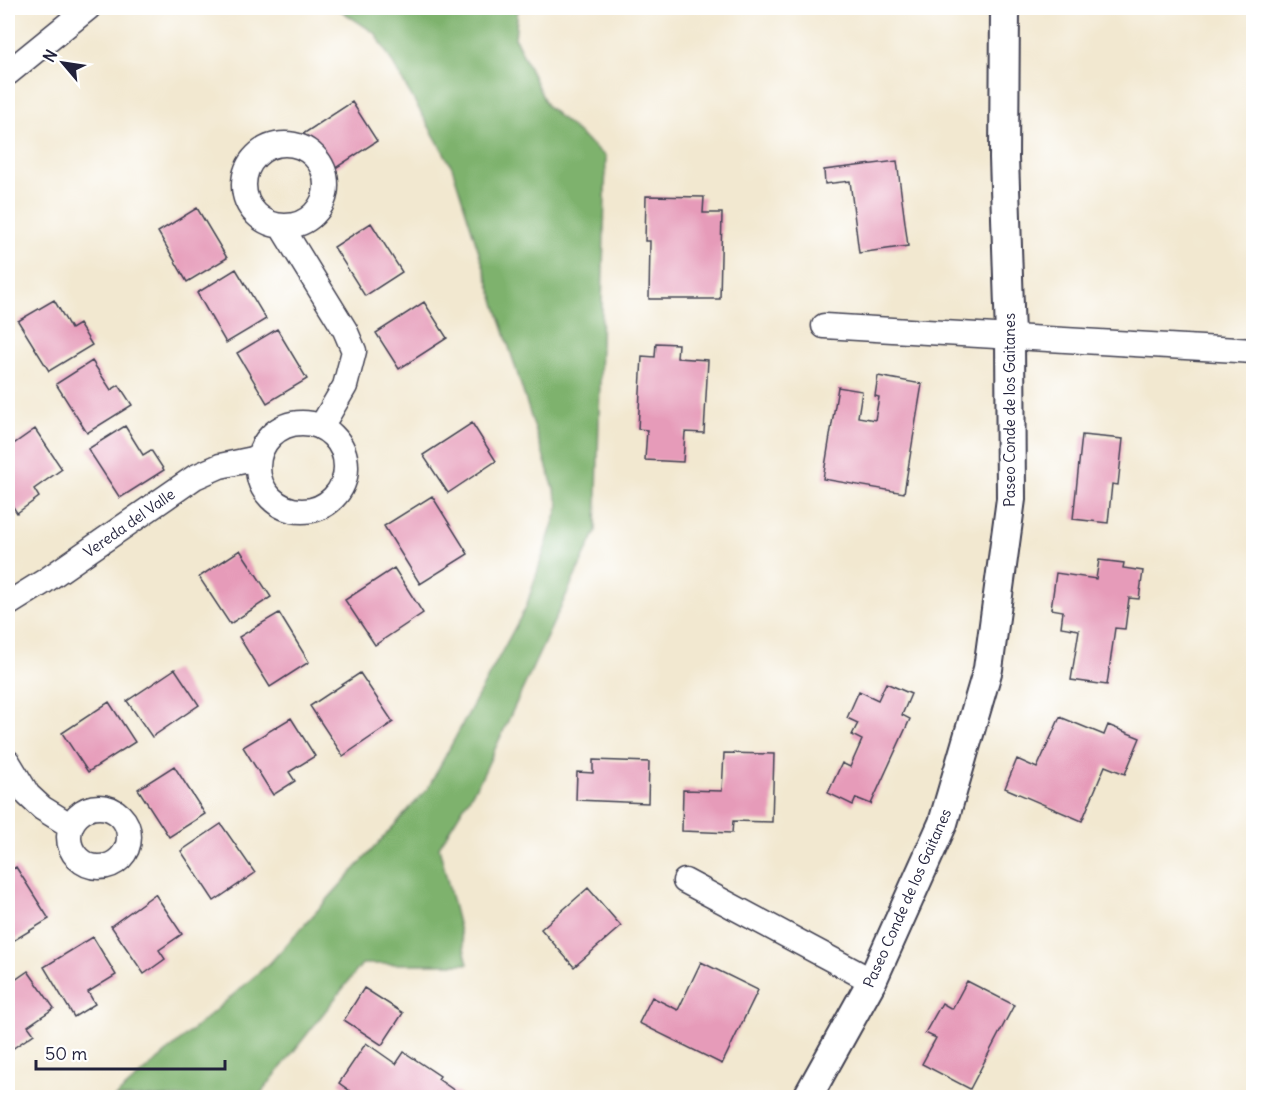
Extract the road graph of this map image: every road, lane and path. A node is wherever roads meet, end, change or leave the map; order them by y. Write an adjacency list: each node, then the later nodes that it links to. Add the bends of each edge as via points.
1 (88, 8): 3 (street)
2 (1005, 8): 6 (street, Paseo Conde de los Gaitanes, via 1004,158)
3 (8, 73)
4 (281, 226): 8 (street, via 354,351 345,386)
5 (824, 326): 6 (street)
6 (1010, 336): 7 (street); 14 (street, Paseo Conde de los Gaitanes, via 1011,499 988,669 943,823)
7 (1254, 351)
8 (321, 428): 9 (street, via 293,423 277,430 265,442); 9 (street, via 339,442 345,458 339,492 326,504 310,511 292,511 277,504 264,491 258,475)
9 (258, 458): 10 (street, Vereda del Valle, via 220,466 195,477)
10 (8, 604)
11 (8, 762): 12 (street, via 28,795)
12 (71, 826)
13 (685, 881): 14 (street)
14 (872, 981): 15 (street, Paseo Conde de los Gaitanes)
15 (807, 1098)

